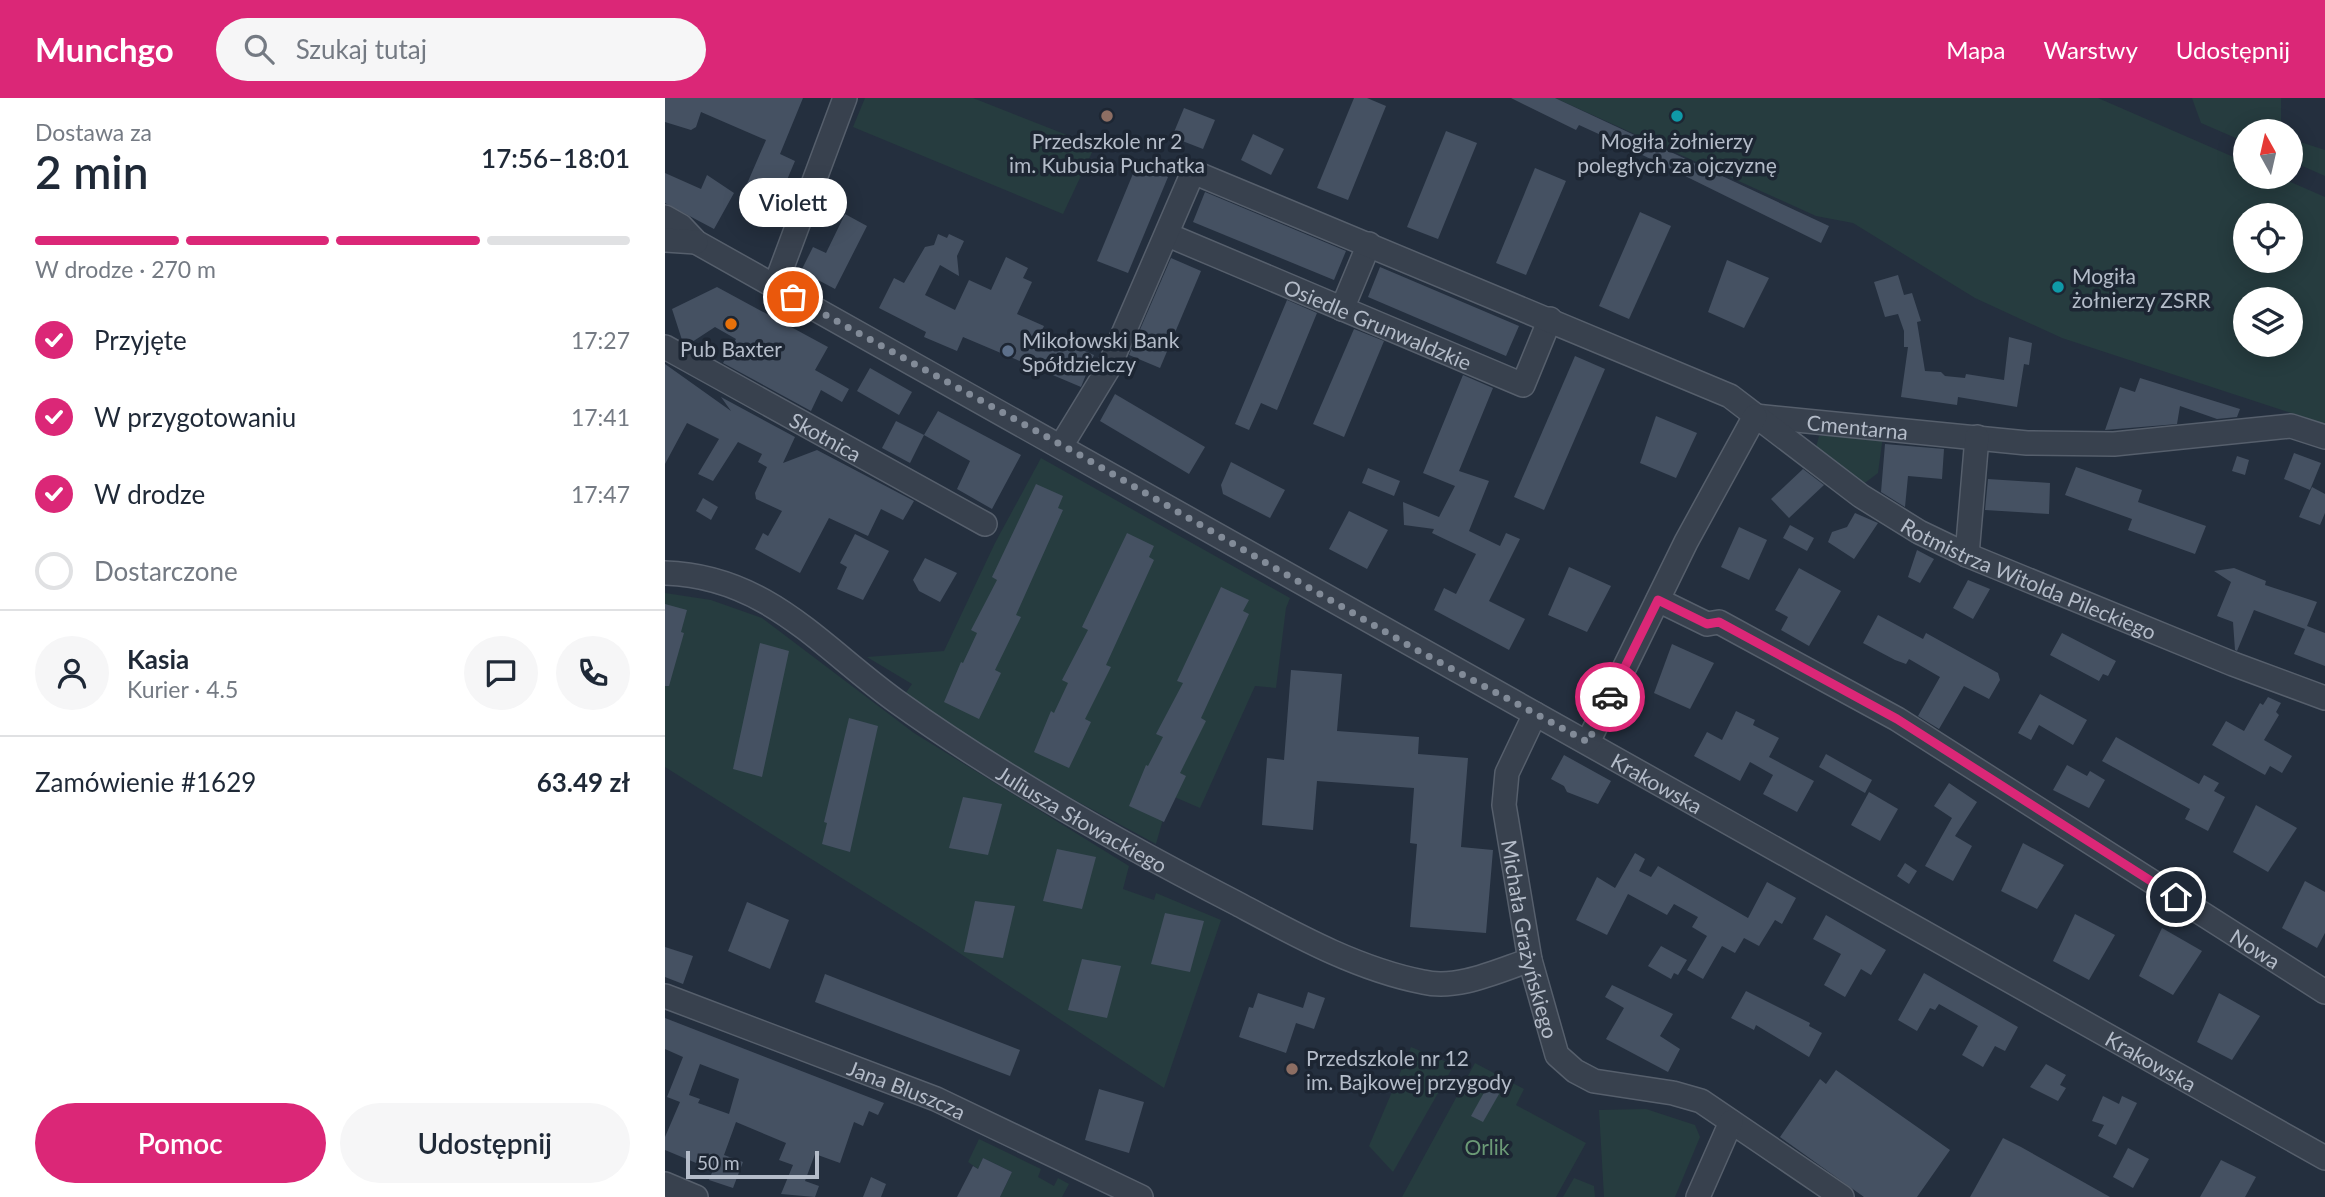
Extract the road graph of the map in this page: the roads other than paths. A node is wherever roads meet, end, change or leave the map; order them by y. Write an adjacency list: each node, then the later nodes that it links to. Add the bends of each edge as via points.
1 (845, 98): 7 (street)
2 (665, 217): 5 (street, Krakowska)
3 (1168, 235): 6 (street, via 1193,172); 8 (street, Osiedle Grunwaldzkie); 14 (street, via 1108,369)
4 (665, 240): 5 (street)
5 (696, 242): 7 (street, Krakowska)
6 (1369, 244): 8 (street); 9 (street)
7 (775, 286): 14 (street, Krakowska)
8 (1342, 309): 9 (street, Osiedle Grunwaldzkie, via 1523,384)
9 (1550, 319): 11 (street, via 1730,396)
10 (665, 348): 15 (street, Skotnica)
11 (1755, 416): 12 (street, Cmentarna); 16 (street, Rotmistrza Witolda Pileckiego, via 1861,496); 18 (street)
12 (1977, 437): 13 (street, Cmentarna, via 2114,444 2291,426); 16 (street)
13 (2325, 437)
14 (1062, 446): 20 (street, Krakowska)
15 (985, 524)
16 (1966, 555): 19 (street, Rotmistrza Witolda Pileckiego)
17 (665, 573): 22 (street, Juliusza Słowackiego, via 721,583 761,597 929,724 1137,852 1313,943 1424,983 1465,981)
18 (1661, 593): 21 (street); 23 (street, Nowa, via 1707,624 1719,622 1897,719)
19 (2325, 698)
20 (1535, 714): 21 (street, Krakowska); 22 (street, Michała Grażyńskiego, via 1503,788)
21 (1588, 742): 26 (street, Krakowska)
22 (1531, 960): 25 (street, Michała Grażyńskiego, via 1557,1055 1575,1071 1594,1081 1701,1101)
23 (2325, 992)
24 (665, 996): 29 (street, Jana Bluszcza, via 936,1099)
25 (1731, 1122): 30 (street); 31 (street, Michała Grażyńskiego)
26 (2325, 1157)
27 (665, 1184): 28 (street)
28 (696, 1197)
29 (1141, 1197)
30 (1698, 1197)
31 (1842, 1197)

